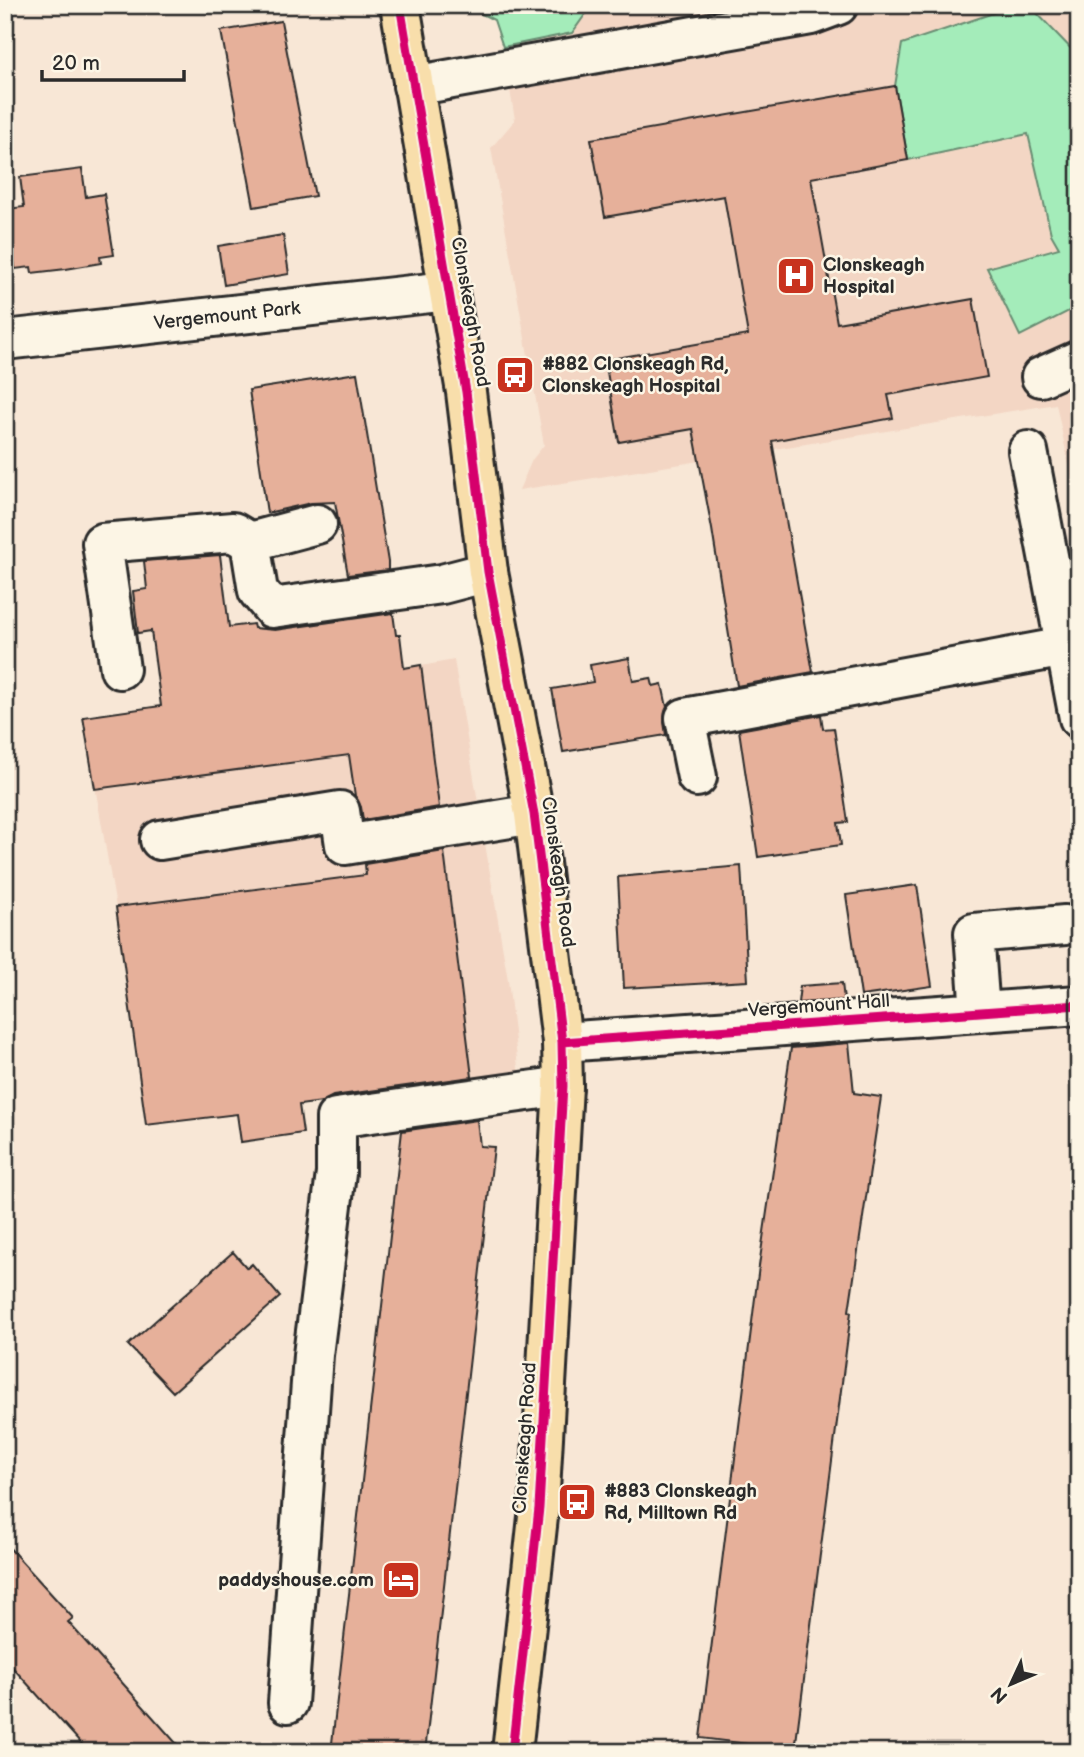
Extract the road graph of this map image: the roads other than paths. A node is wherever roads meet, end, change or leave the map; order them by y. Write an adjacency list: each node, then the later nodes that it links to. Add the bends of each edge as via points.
1 (400, 5): 3 (main road, Clonskeagh Road)
2 (838, 5): 3 (street, via 811,15)
3 (413, 86): 4 (main road, Clonskeagh Road)
4 (448, 291): 5 (street, Vergemount Park); 11 (main road, Clonskeagh Road, via 466,392)
5 (5, 341)
6 (1079, 360): 7 (street)
7 (1041, 377)
8 (1028, 451): 12 (street)
9 (317, 523): 10 (street)
10 (250, 542): 11 (street, via 258,591 272,608 442,584); 13 (street, via 233,532 102,542)
11 (488, 572): 16 (main road, Clonskeagh Road)
12 (1065, 647): 14 (street); 15 (street, via 685,718)
13 (120, 669)
14 (1079, 718)
15 (697, 777)
16 (534, 814): 17 (street, via 345,845 340,811); 21 (main road, Clonskeagh Road)
17 (160, 840)
18 (1065, 925): 20 (street, via 974,933)
19 (1079, 1005): 20 (street, Vergemount Hall)
20 (981, 1012): 21 (street, Vergemount Hall)
21 (562, 1042): 22 (main road, Clonskeagh Road)
22 (563, 1087): 23 (street, via 336,1118 336,1173 313,1355); 24 (main road, Clonskeagh Road, via 539,1508)
23 (288, 1703)
24 (512, 1752)

